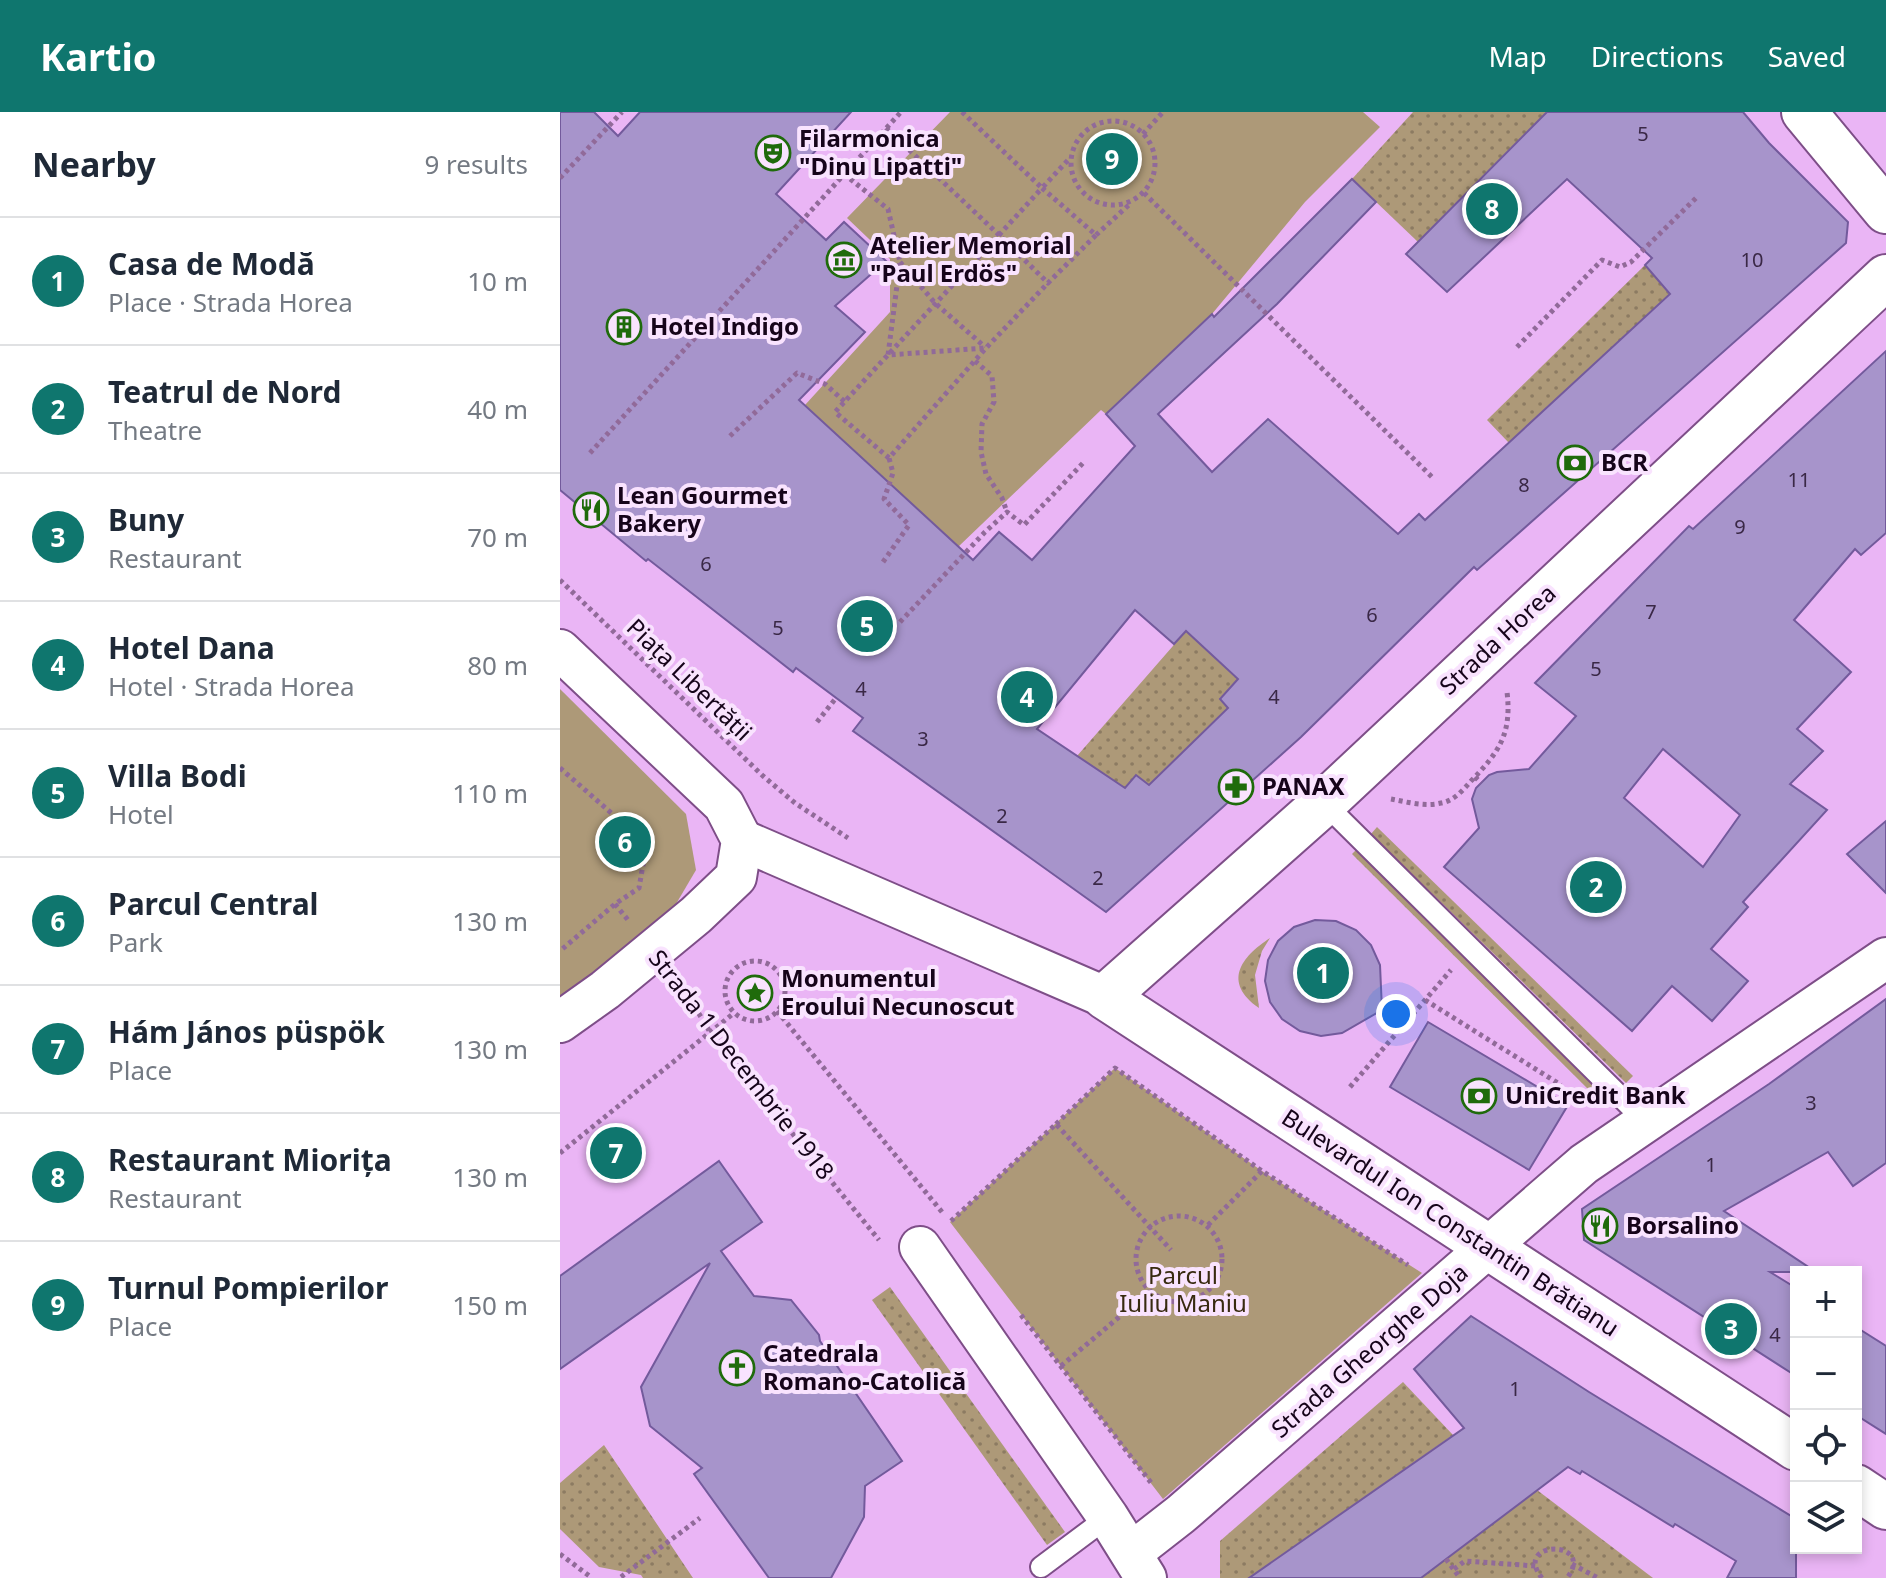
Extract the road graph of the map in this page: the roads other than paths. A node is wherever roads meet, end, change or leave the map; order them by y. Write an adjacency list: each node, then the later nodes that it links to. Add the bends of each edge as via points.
1 (1804, 112): 2 (street)
2 (1886, 211)
3 (1886, 277): 5 (street, Strada Horea)
4 (560, 650): 6 (street, via 724,805)
5 (1324, 803): 8 (street, Strada Horea); 10 (lane)
6 (742, 840): 8 (street); 9 (street, via 736,877 654,950)
7 (1886, 958): 10 (street, Strada Gheorghe Doja)
8 (1105, 997): 11 (street, Bulevardul Ion Constantin Brătianu)
9 (560, 1022)
10 (1646, 1122): 11 (street, Strada Gheorghe Doja, via 1584,1164)
11 (1489, 1248): 13 (street, Bulevardul Ion Constantin Brătianu); 17 (street, Strada Gheorghe Doja, via 1181,1514)
12 (904, 1249): 16 (street)
13 (1790, 1444)
14 (1862, 1491): 15 (street)
15 (1886, 1507)
16 (1108, 1517): 17 (street); 18 (lane)
17 (1139, 1566)
18 (1041, 1567)

